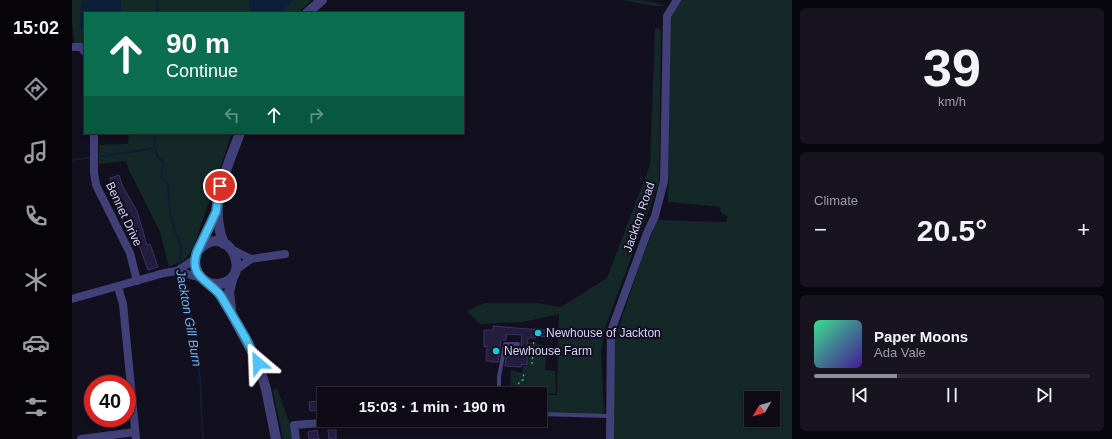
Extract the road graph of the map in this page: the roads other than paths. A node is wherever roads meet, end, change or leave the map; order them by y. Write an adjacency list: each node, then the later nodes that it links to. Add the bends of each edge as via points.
1 (322, 0): 3 (street)
2 (677, 0): 24 (street, Jackton Road, via 667,16 664,181 655,216 611,331)
3 (308, 12)
4 (72, 47): 5 (street, via 81,47)
5 (84, 51)
6 (94, 134): 17 (street, Bennet Drive, via 96,185 130,253)
7 (240, 134): 8 (street, via 220,186)
8 (216, 212): 9 (street); 12 (street)
9 (224, 244): 10 (street); 12 (street, via 208,243)
10 (233, 250): 13 (street); 15 (street, via 237,263)
11 (285, 254): 13 (street)
12 (196, 256): 14 (street); 16 (street, via 197,273)
13 (251, 258): 15 (street)
14 (177, 271): 16 (street); 17 (street)
15 (234, 273): 16 (street, via 221,283 214,284); 20 (street, via 229,292)
16 (204, 280): 20 (street, via 218,292)
17 (138, 281): 18 (street)
18 (118, 287): 19 (street); 26 (street, via 123,304)
19 (72, 299)
20 (231, 312): 28 (street, via 258,363)
21 (518, 344): 22 (lane, via 505,344)
22 (499, 387)
23 (547, 414): 24 (lane)
24 (610, 416): 30 (street, Jackton Road)
25 (317, 423): 29 (street, via 294,425)
26 (135, 436): 27 (street)
27 (81, 439)
28 (276, 439)
29 (296, 439)
30 (610, 439)

